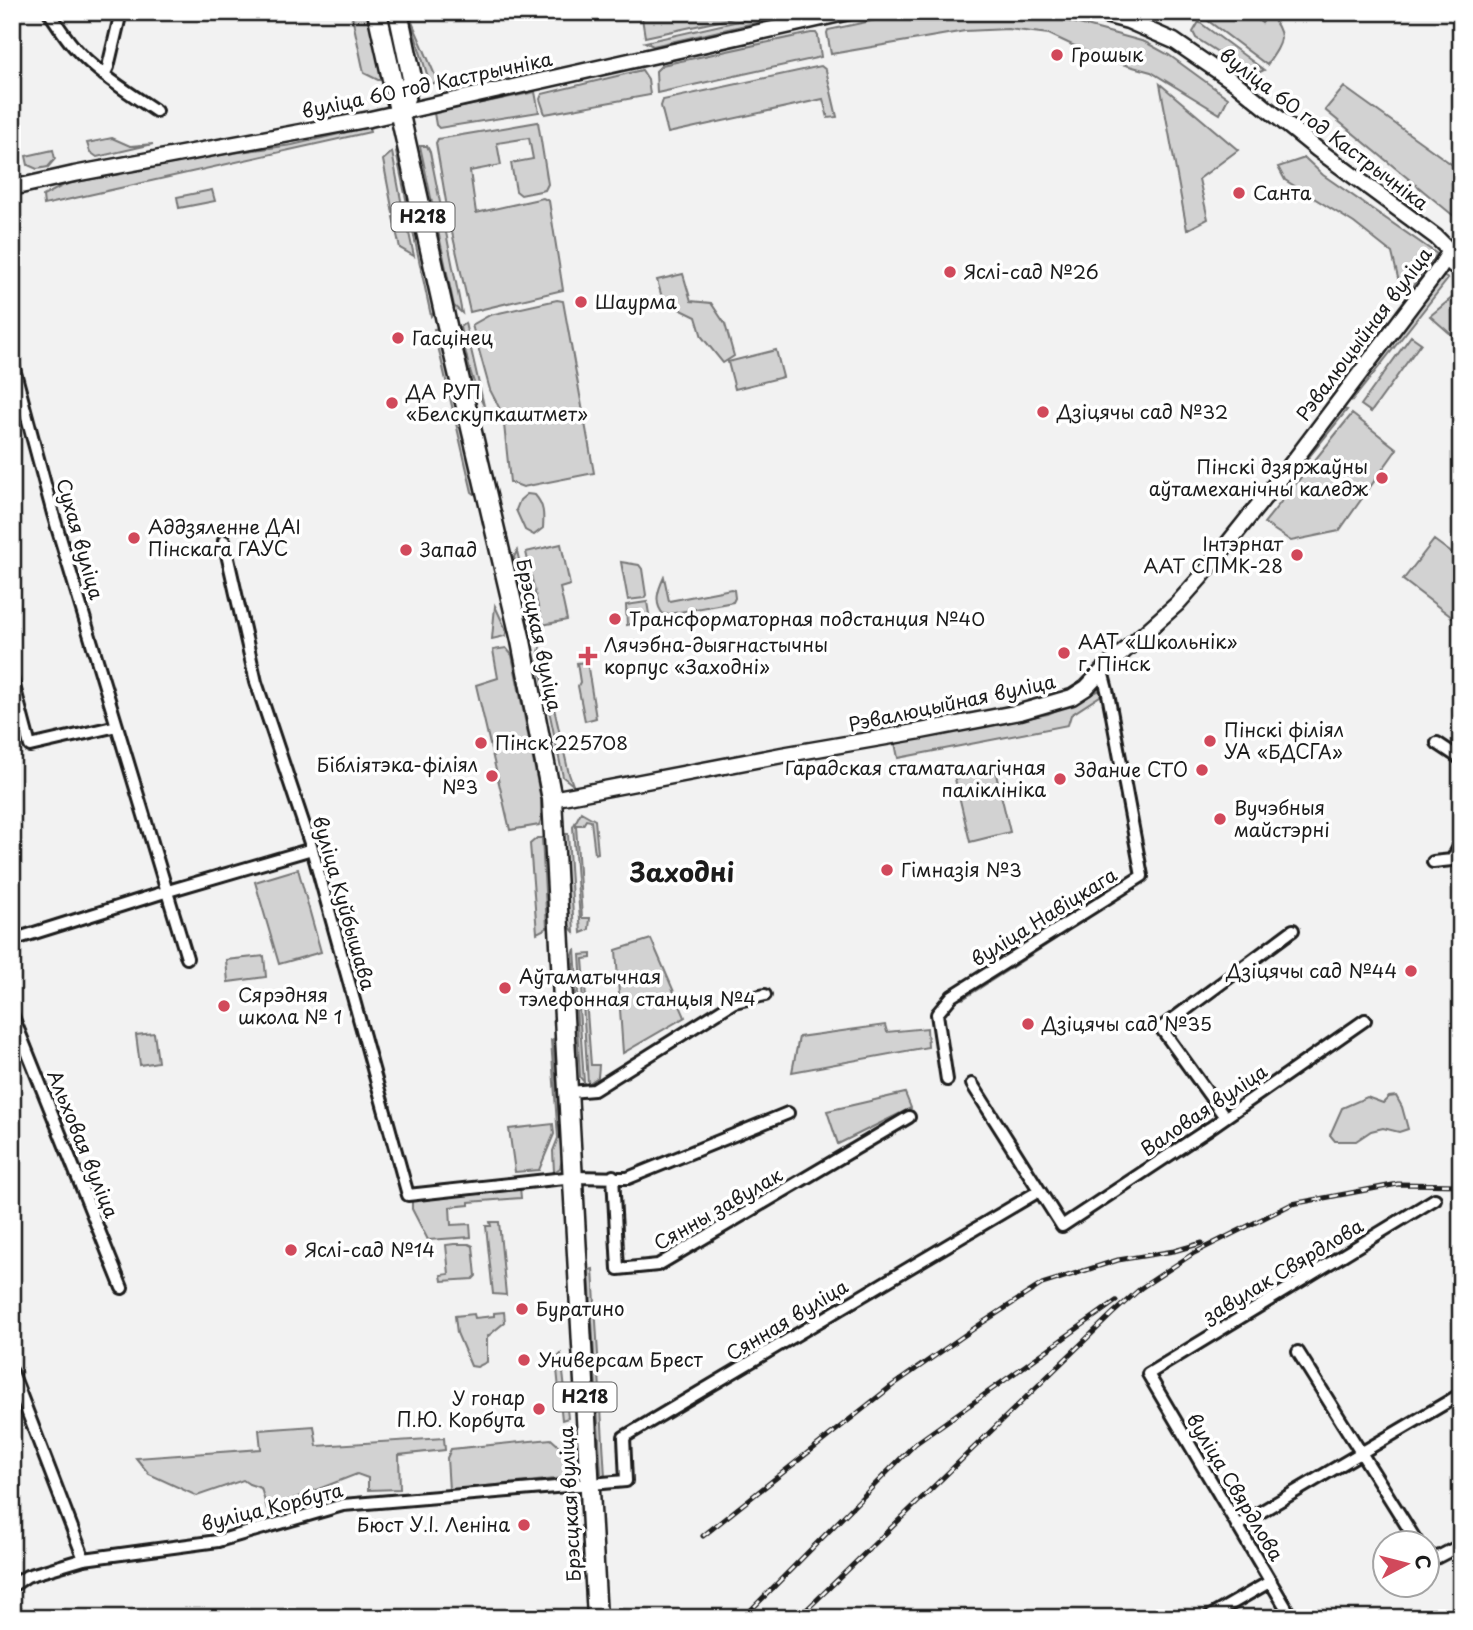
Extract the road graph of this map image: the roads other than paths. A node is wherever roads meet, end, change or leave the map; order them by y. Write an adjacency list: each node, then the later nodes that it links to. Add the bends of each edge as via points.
1 (49, 12): 7 (street, via 74,47)
2 (121, 12): 7 (street)
3 (377, 12): 9 (main road, Брэсцкая вуліца / Н218)
4 (398, 12): 9 (main road, via 412,78)
5 (849, 12): 9 (street, вуліца 60 год Кастрычніка)
6 (1093, 12): 11 (street, вуліца 60 год Кастрычніка, via 1128,21 1184,48)
7 (104, 75): 8 (street)
8 (156, 111)
9 (400, 112): 10 (street, вуліца 60 год Кастрычніка); 20 (main road, Брэсцкая вуліца / Н218, via 521,641)
10 (12, 188)
11 (1455, 251): 12 (street, вуліца 60 год Кастрычніка, via 1453,264); 15 (street, Рэвалюцыйная вуліца, via 1201,578)
12 (1461, 271)
13 (12, 361): 17 (street, Сухая вуліца)
14 (224, 541): 22 (street, вуліца Куйбышава, via 256,682)
15 (1102, 671): 20 (street, Рэвалюцыйная вуліца, via 1072,697 1020,712); 31 (street, вуліца Навіцкага, via 1142,876 952,996 936,1014)
16 (12, 677): 17 (street, via 30,746)
17 (117, 726): 24 (street, Сухая вуліца)
18 (1437, 743): 19 (street)
19 (1461, 759)
20 (552, 799): 33 (main road, Брэсцкая вуліца / Н218)
21 (1461, 843): 23 (street, via 1452,860)
22 (312, 849): 24 (street); 38 (street, вуліца Куйбышава, via 408,1195)
23 (1433, 862)
24 (168, 891): 26 (street); 27 (street, Сухая вуліца)
25 (1293, 930): 36 (street, via 1161,1028)
26 (12, 940)
27 (187, 958)
28 (765, 995): 33 (street, via 734,1002 594,1090)
29 (12, 1014): 41 (street, Альховая вуліца)
30 (1365, 1020): 36 (street, Валовая вуліца)
31 (947, 1080)
32 (972, 1084): 39 (street)
33 (569, 1092): 38 (main road, Брэсцкая вуліца / Н218)
34 (788, 1113): 37 (street, via 640,1174)
35 (909, 1117): 37 (street, Сянны завулак, via 658,1265 618,1269)
36 (1225, 1117): 39 (street, Валовая вуліца, via 1062,1226)
37 (613, 1176): 38 (street)
38 (574, 1177): 47 (main road, Брэсцкая вуліца / Н218)
39 (1039, 1191): 47 (street, Сянная вуліца, via 624,1437 626,1481)
40 (1435, 1199): 44 (street, завулак Свярдлова)
41 (122, 1288)
42 (1298, 1352): 46 (street)
43 (12, 1372): 52 (street)
44 (1149, 1374): 48 (street, вуліца Свярдлова)
45 (1461, 1394): 46 (street)
46 (1360, 1455): 48 (street); 49 (street)
47 (589, 1485): 52 (street, вуліца Корбута, via 343,1505 218,1541); 55 (main road, Брэсцкая вуліца / Н218)
48 (1237, 1526): 53 (street, вуліца Свярдлова)
49 (1408, 1528)
50 (1461, 1545): 51 (street)
51 (1442, 1552)
52 (84, 1559): 54 (street, вуліца Корбута, via 27,1576)
53 (1271, 1581): 56 (street); 57 (street, вуліца Свярдлова)
54 (12, 1586)
55 (597, 1618)
56 (1207, 1618)
57 (1292, 1618)

